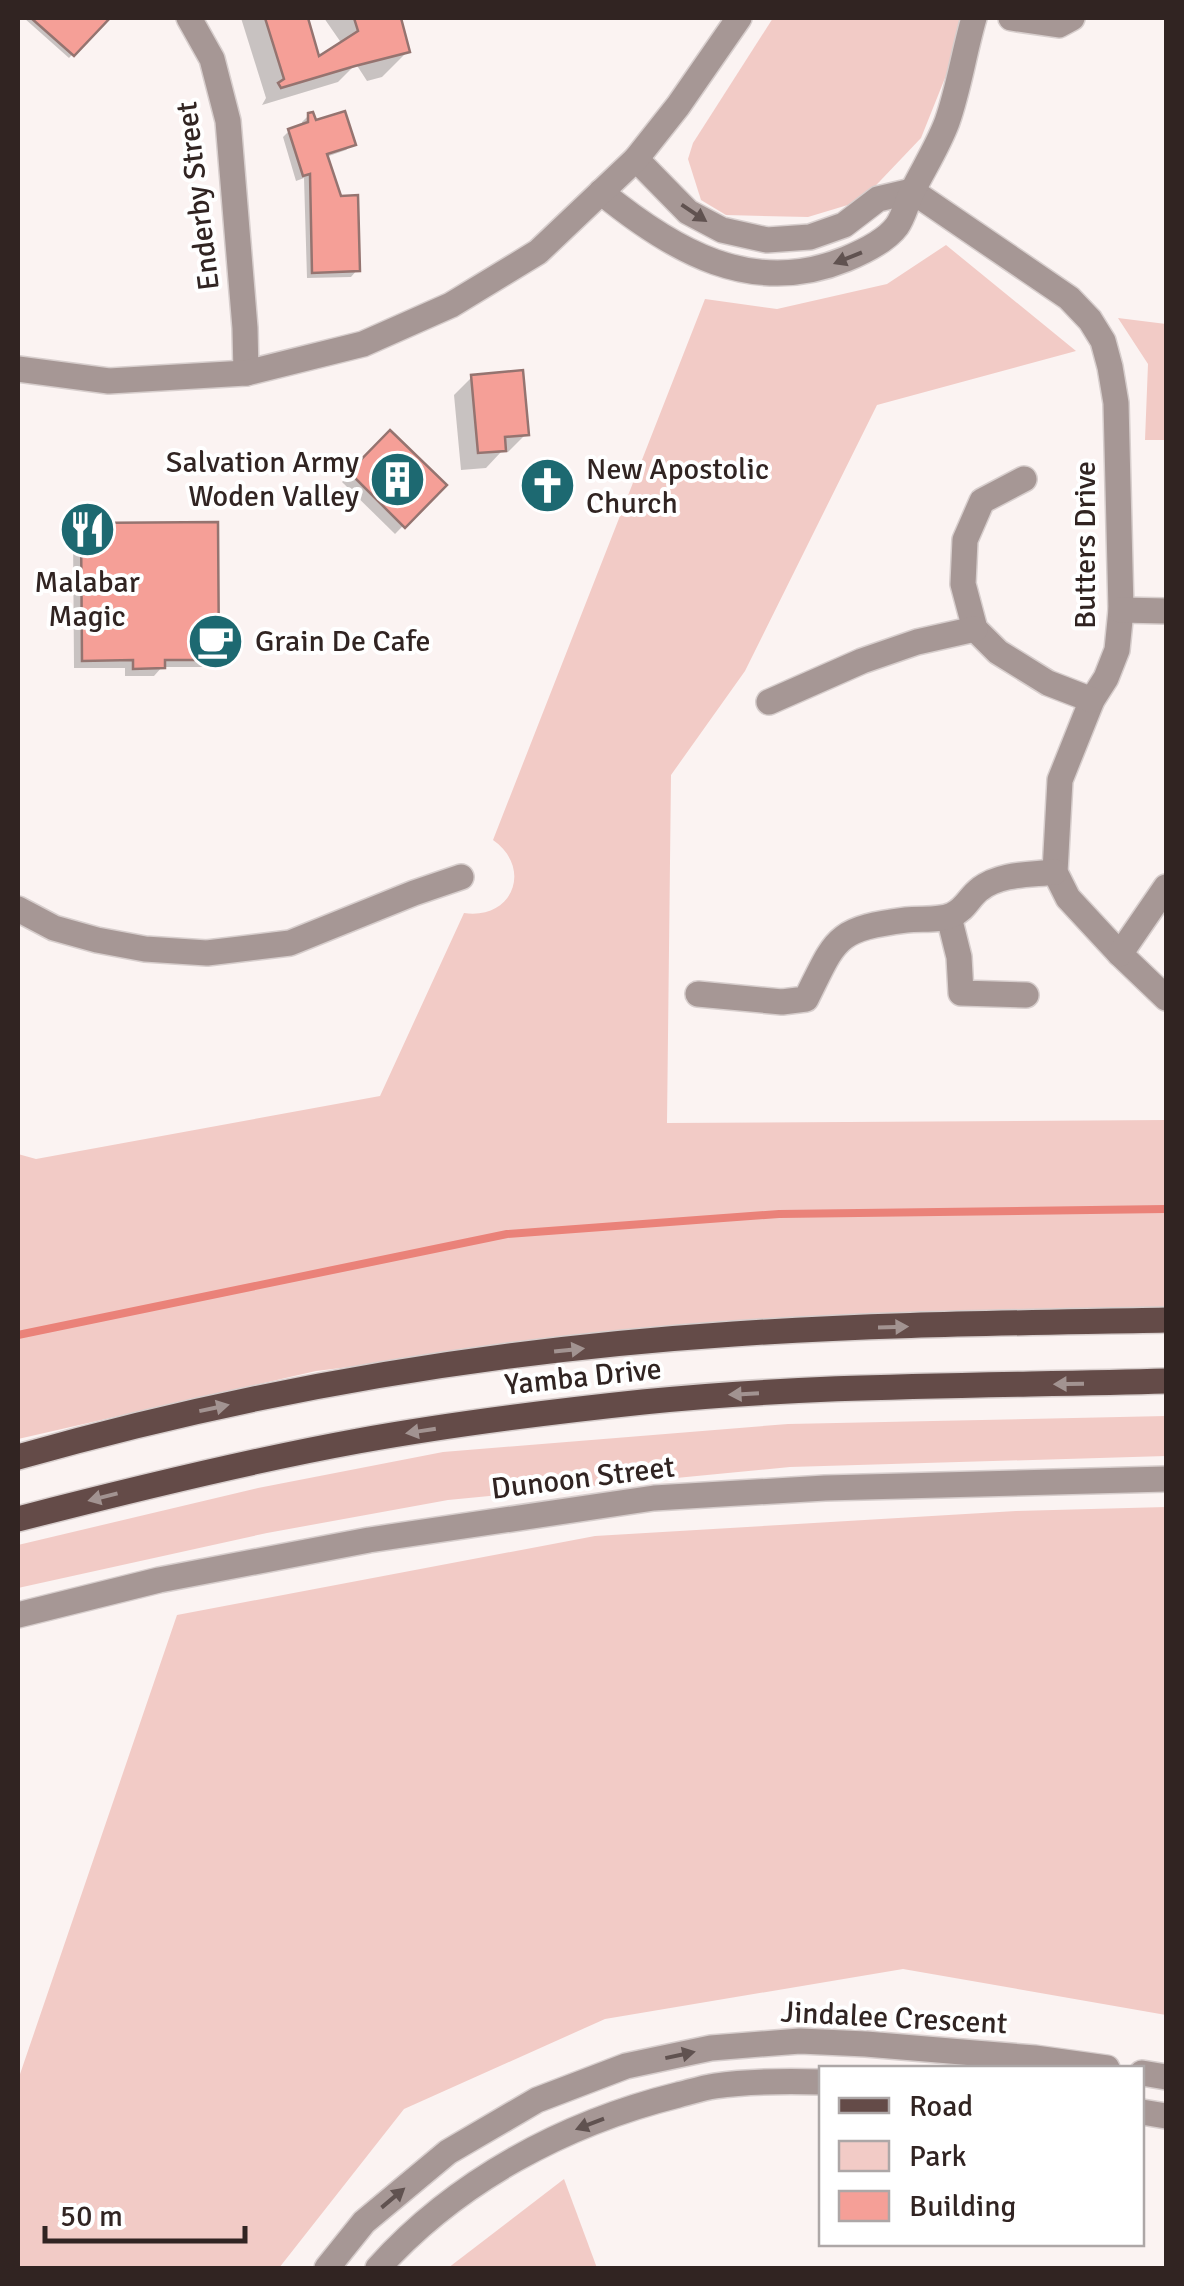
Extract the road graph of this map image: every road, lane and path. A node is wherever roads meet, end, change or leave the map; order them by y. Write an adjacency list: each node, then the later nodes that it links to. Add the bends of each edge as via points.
1 (189, 18): 9 (street, Enderby Street, via 212,59 228,121)
2 (739, 18): 6 (street)
3 (974, 18): 7 (street, via 947,122)
4 (1011, 18): 5 (street, via 1059,25)
5 (1072, 18)
6 (636, 159): 7 (street, one-way to 7, via 688,212 722,230 767,240 810,237 844,225 878,199); 8 (street)
7 (912, 191): 8 (street, one-way to 8, via 896,227 866,251 806,271 770,274 706,260 677,246); 12 (street, Butters Drive, via 1069,298 1103,341 1116,403)
8 (601, 192): 9 (street, via 538,252 451,305 363,344)
9 (246, 373): 10 (street, via 109,381)
10 (19, 374)
11 (1024, 478): 14 (street, via 982,501 965,540 963,584)
12 (1121, 610): 13 (street); 15 (street, Butters Drive, via 1117,650)
13 (1166, 611)
14 (975, 629): 15 (street, via 1048,683); 16 (street, via 862,660)
15 (1092, 700): 17 (street, Butters Drive, via 1060,780)
16 (769, 702)
17 (1055, 872): 21 (street, via 1007,877 979,890); 22 (street, via 1068,898)
18 (461, 877): 20 (street, via 290,943 207,953 97,940)
19 (1166, 887): 22 (street)
20 (18, 909)
21 (950, 917): 23 (street, via 860,927 837,941 806,999); 24 (street, via 961,993)
22 (1120, 954): 25 (street)
23 (698, 994)
24 (1026, 995)
25 (1166, 998)
26 (1166, 1320): 28 (main road, Yamba Drive, one-way to 26, via 322,1386 561,1350 809,1330)
27 (1166, 1381): 30 (main road, Yamba Drive, one-way to 30, via 736,1394 520,1417 234,1466)
28 (18, 1457)
29 (1166, 1480): 31 (street, Dunoon Street, via 654,1498 369,1540)
30 (18, 1519)
31 (18, 1615)
32 (1093, 2066): 34 (street, Jindalee Crescent, one-way to 32, via 364,2222 448,2152 537,2100 626,2066 711,2048 800,2041)
33 (819, 2082): 35 (street, one-way to 35, via 714,2086 638,2105 550,2140 468,2188)
34 (326, 2268)
35 (378, 2268)

